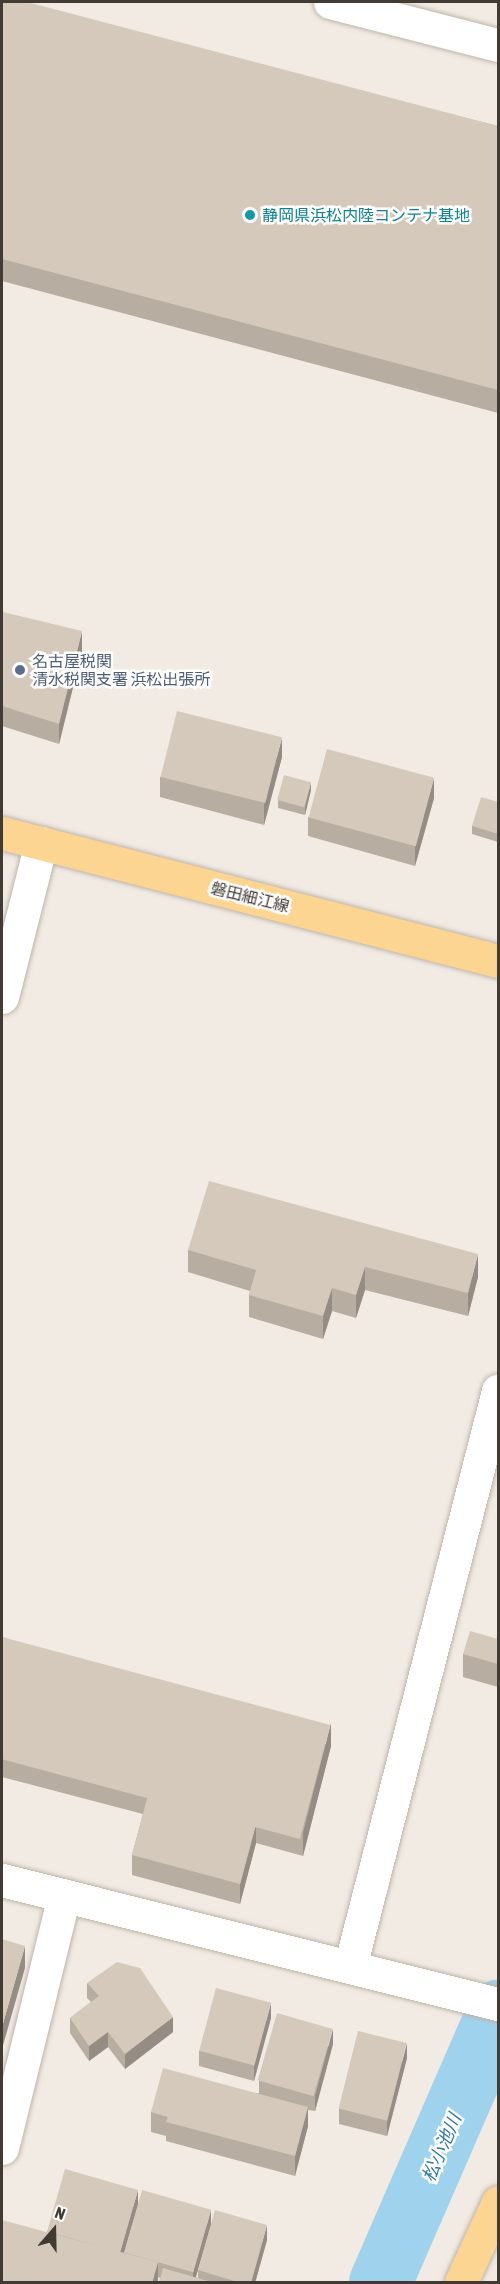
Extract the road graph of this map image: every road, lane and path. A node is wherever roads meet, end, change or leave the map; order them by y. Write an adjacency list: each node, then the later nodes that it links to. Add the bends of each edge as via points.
1 (330, 2): 2 (street)
2 (498, 45)
3 (2, 833): 4 (main road, 磐田細江線)
4 (41, 843): 5 (main road, 磐田細江線); 6 (street)
5 (498, 962)
6 (2, 997)
7 (498, 1391): 10 (street)
8 (2, 1880): 9 (street)
9 (64, 1895): 10 (street); 12 (street)
10 (351, 1964): 11 (street)
11 (484, 1999)
12 (2, 2148)
13 (498, 2202): 14 (main road)
14 (461, 2283)

